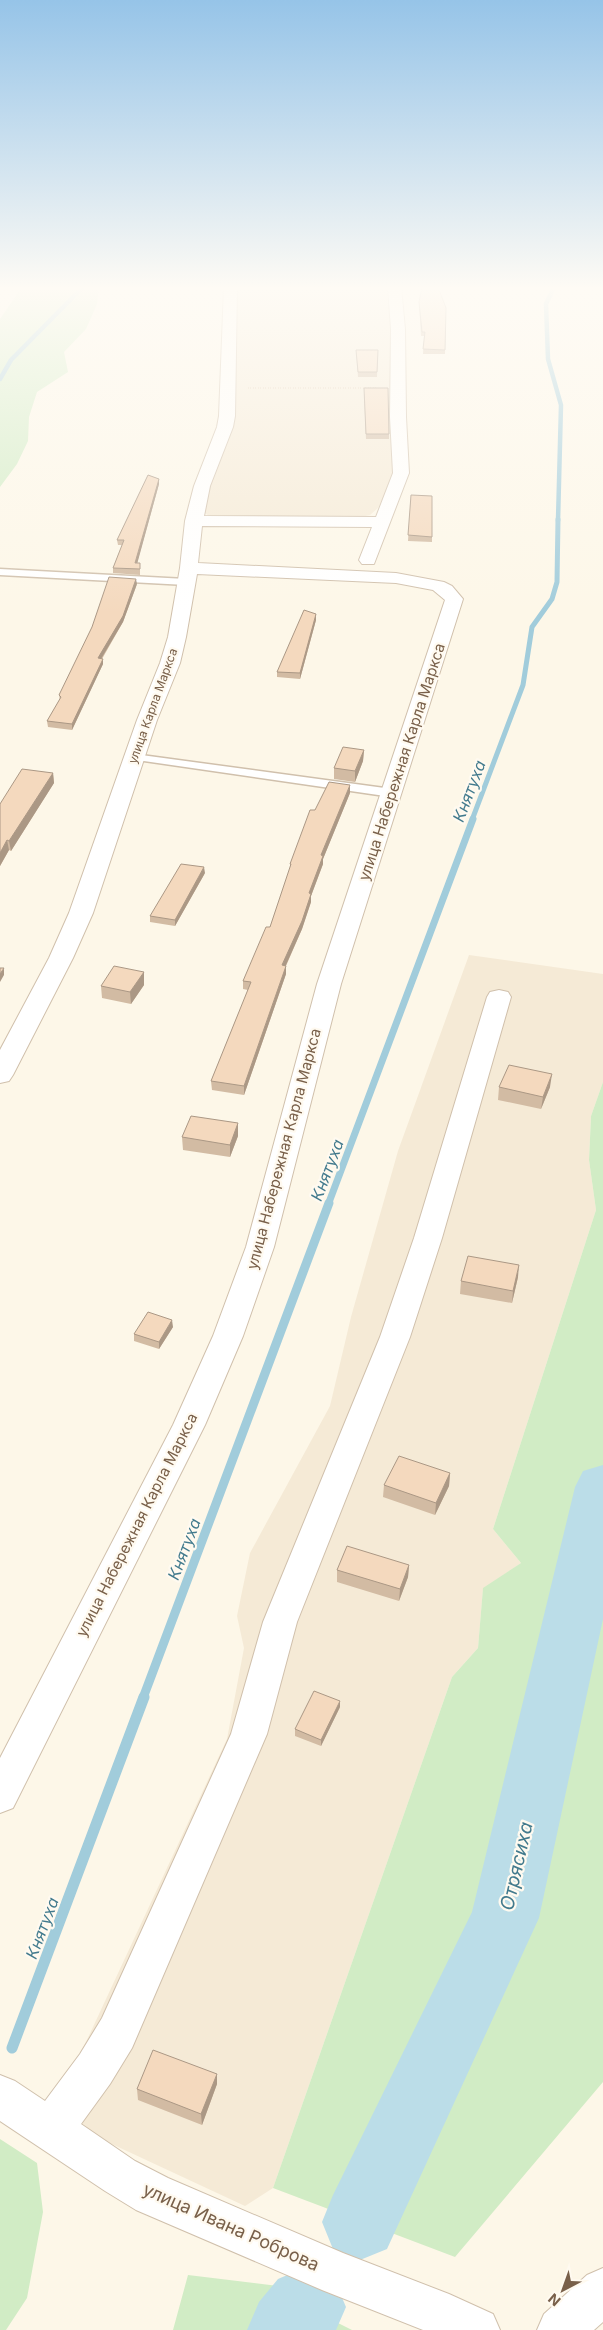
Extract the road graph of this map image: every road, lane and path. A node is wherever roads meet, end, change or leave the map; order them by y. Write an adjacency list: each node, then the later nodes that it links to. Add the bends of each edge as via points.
1 (227, 396): 3 (street, улица Карла Маркса, via 225,427 202,486)
2 (398, 396): 4 (street, via 401,473)
3 (194, 521): 4 (street); 7 (street, улица Карла Маркса)
4 (381, 522): 5 (street)
5 (368, 560)
6 (0, 572): 7 (lane)
7 (188, 575): 8 (street, улица Карла Маркса, via 170,663); 9 (street, улица Набережная Карла Маркса, via 396,578 446,590 454,599 453,608)
8 (134, 757): 9 (lane); 11 (street, улица Карла Маркса, via 81,913)
9 (392, 793): 12 (street, улица Набережная Карла Маркса, via 329,984 260,1247 228,1336 189,1425)
10 (499, 997): 14 (street, via 428,1238 395,1337 280,1622 249,1734 117,2033)
11 (0, 1075)
12 (0, 1796)
13 (0, 2096): 14 (street, улица Ивана Роброва)
14 (52, 2128): 16 (street, улица Ивана Роброва, via 120,2176 152,2194)
15 (603, 2291): 17 (street)
16 (477, 2330)
17 (560, 2330)

